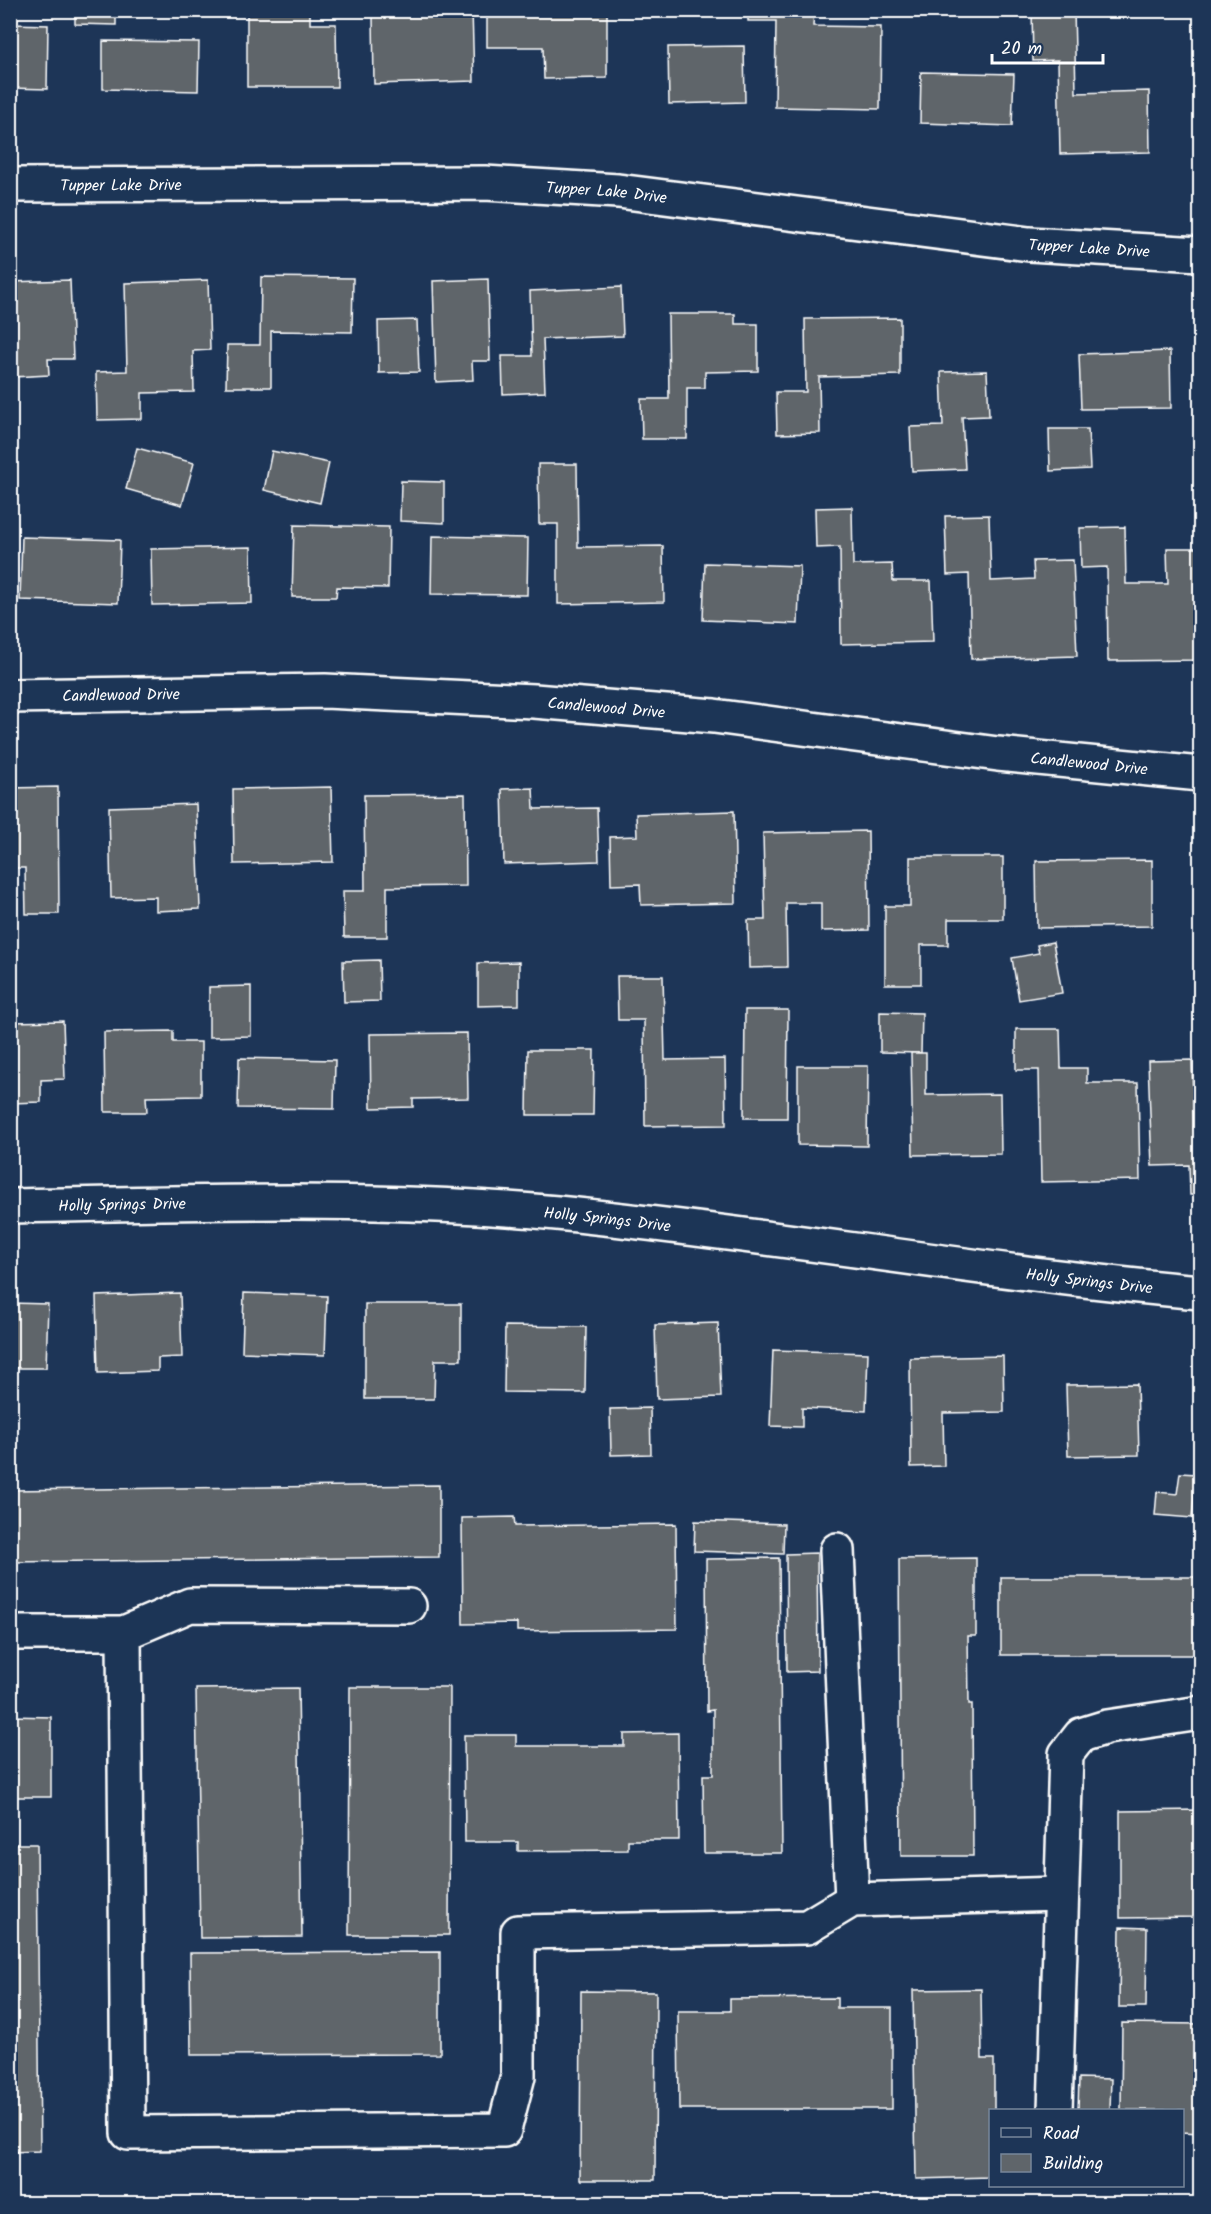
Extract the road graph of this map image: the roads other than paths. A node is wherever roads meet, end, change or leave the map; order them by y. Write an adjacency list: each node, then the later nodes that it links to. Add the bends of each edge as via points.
1 (10, 184): 2 (street, Tupper Lake Drive, via 496,183 618,191 1029,244)
2 (1200, 254)
3 (10, 696): 4 (street, Candlewood Drive, via 325,691 534,700 714,716 998,754)
4 (1200, 774)
5 (10, 1206): 6 (street, Holly Springs Drive, via 267,1201 555,1213)
6 (1200, 1292)
7 (837, 1550): 13 (street)
8 (410, 1606): 10 (street, via 190,1605)
9 (10, 1633): 10 (street)
10 (124, 1633): 13 (street, via 128,2133 504,2130 518,2076 518,1932 807,1927)
11 (1200, 1713): 12 (street, via 1107,1727 1081,1735 1066,1754)
12 (1060, 1894): 13 (street); 14 (street)
13 (852, 1900)
14 (1055, 2109)

